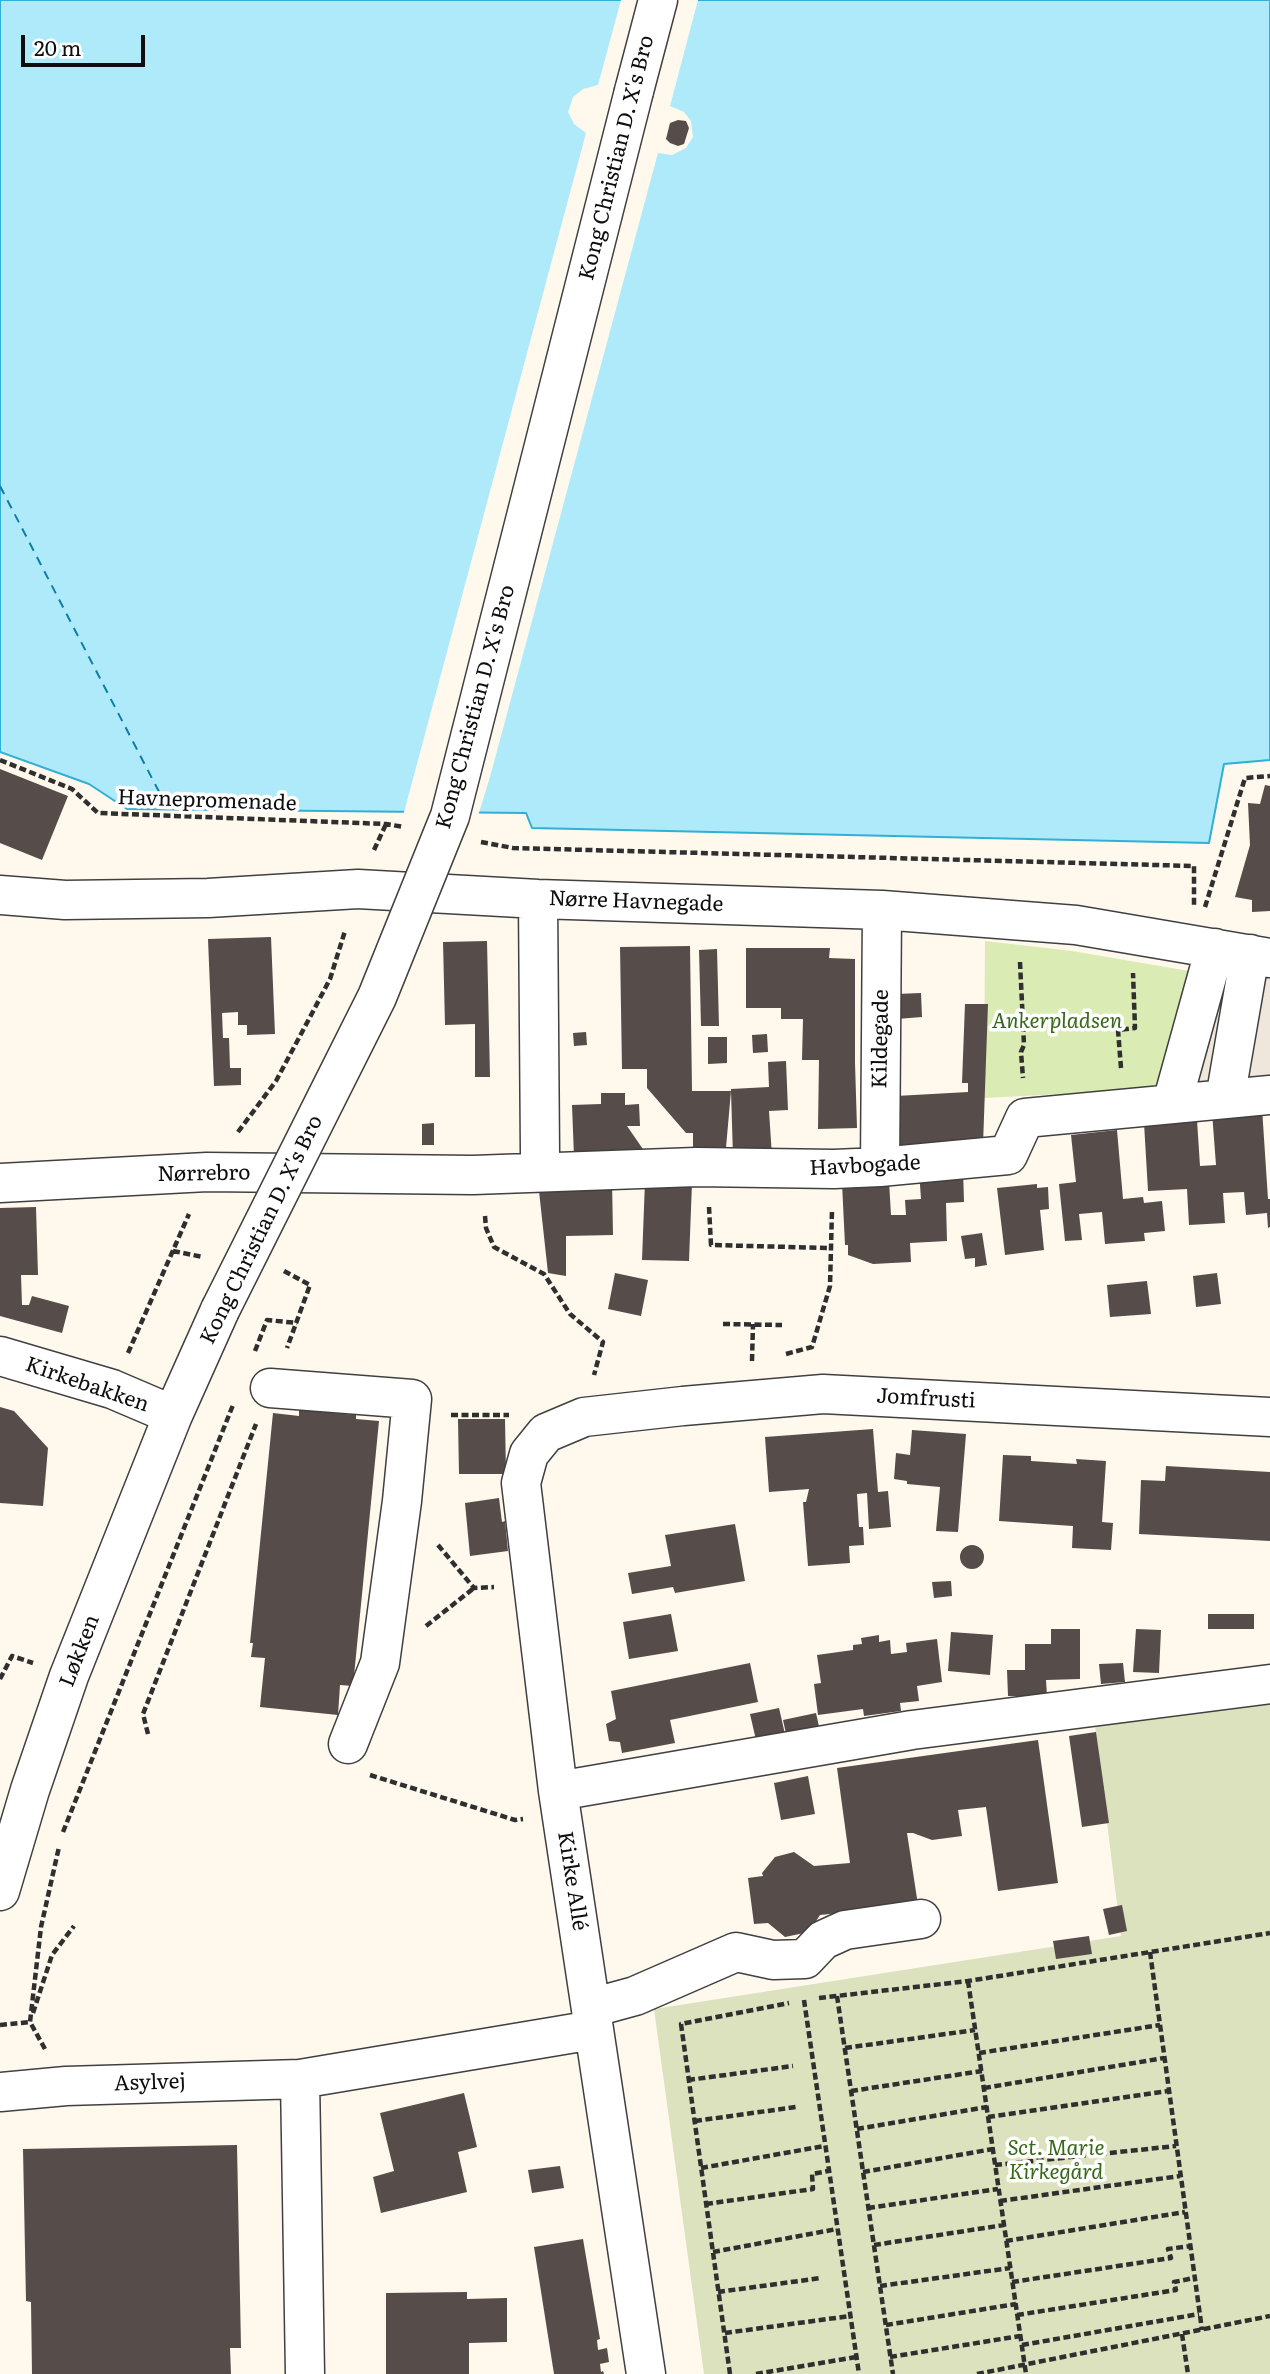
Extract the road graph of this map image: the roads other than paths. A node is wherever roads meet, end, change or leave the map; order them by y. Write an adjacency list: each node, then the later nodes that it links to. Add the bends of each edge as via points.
1 (659, 0): 14 (street, Kong Christian D. X's Bro, bridge, via 450,816 377,997 220,1310)
2 (0, 895): 3 (street, Nørre Havnegade, via 65,900 358,890)
3 (538, 899): 4 (street, Nørre Havnegade); 9 (street)
4 (882, 911): 5 (street, Nørre Havnegade, via 1076,925); 10 (street, Kildegade)
5 (1232, 951): 7 (street); 8 (street)
6 (1270, 1096): 7 (street)
7 (1225, 1099): 8 (street)
8 (1172, 1104): 10 (street, Havbogade, via 1025,1118 1008,1155)
9 (537, 1165): 10 (street, Havbogade); 11 (street, Nørrebro)
10 (880, 1167)
11 (0, 1182)
12 (0, 1356): 14 (street, Kirkebakken, via 112,1389)
13 (253, 1381): 18 (street, via 412,1399 380,1663)
14 (173, 1415): 20 (street, Løkken, via 69,1676)
15 (583, 1417): 16 (street, Jomfrusti, via 823,1394); 19 (street, Kirke Allé, via 546,1433 529,1454 521,1483)
16 (1270, 1417)
17 (1270, 1684): 19 (street, via 912,1730)
18 (348, 1744)
19 (558, 1791): 22 (street, Kirke Allé)
20 (0, 1891)
21 (921, 1919): 22 (street, Asylvej, via 845,1930 823,1940 805,1959 736,1952)
22 (592, 2019): 23 (street, Asylvej); 26 (street, Kirke Allé)
23 (300, 2079): 24 (street, Asylvej); 25 (street)
24 (0, 2092)
25 (305, 2374)
26 (646, 2374)

